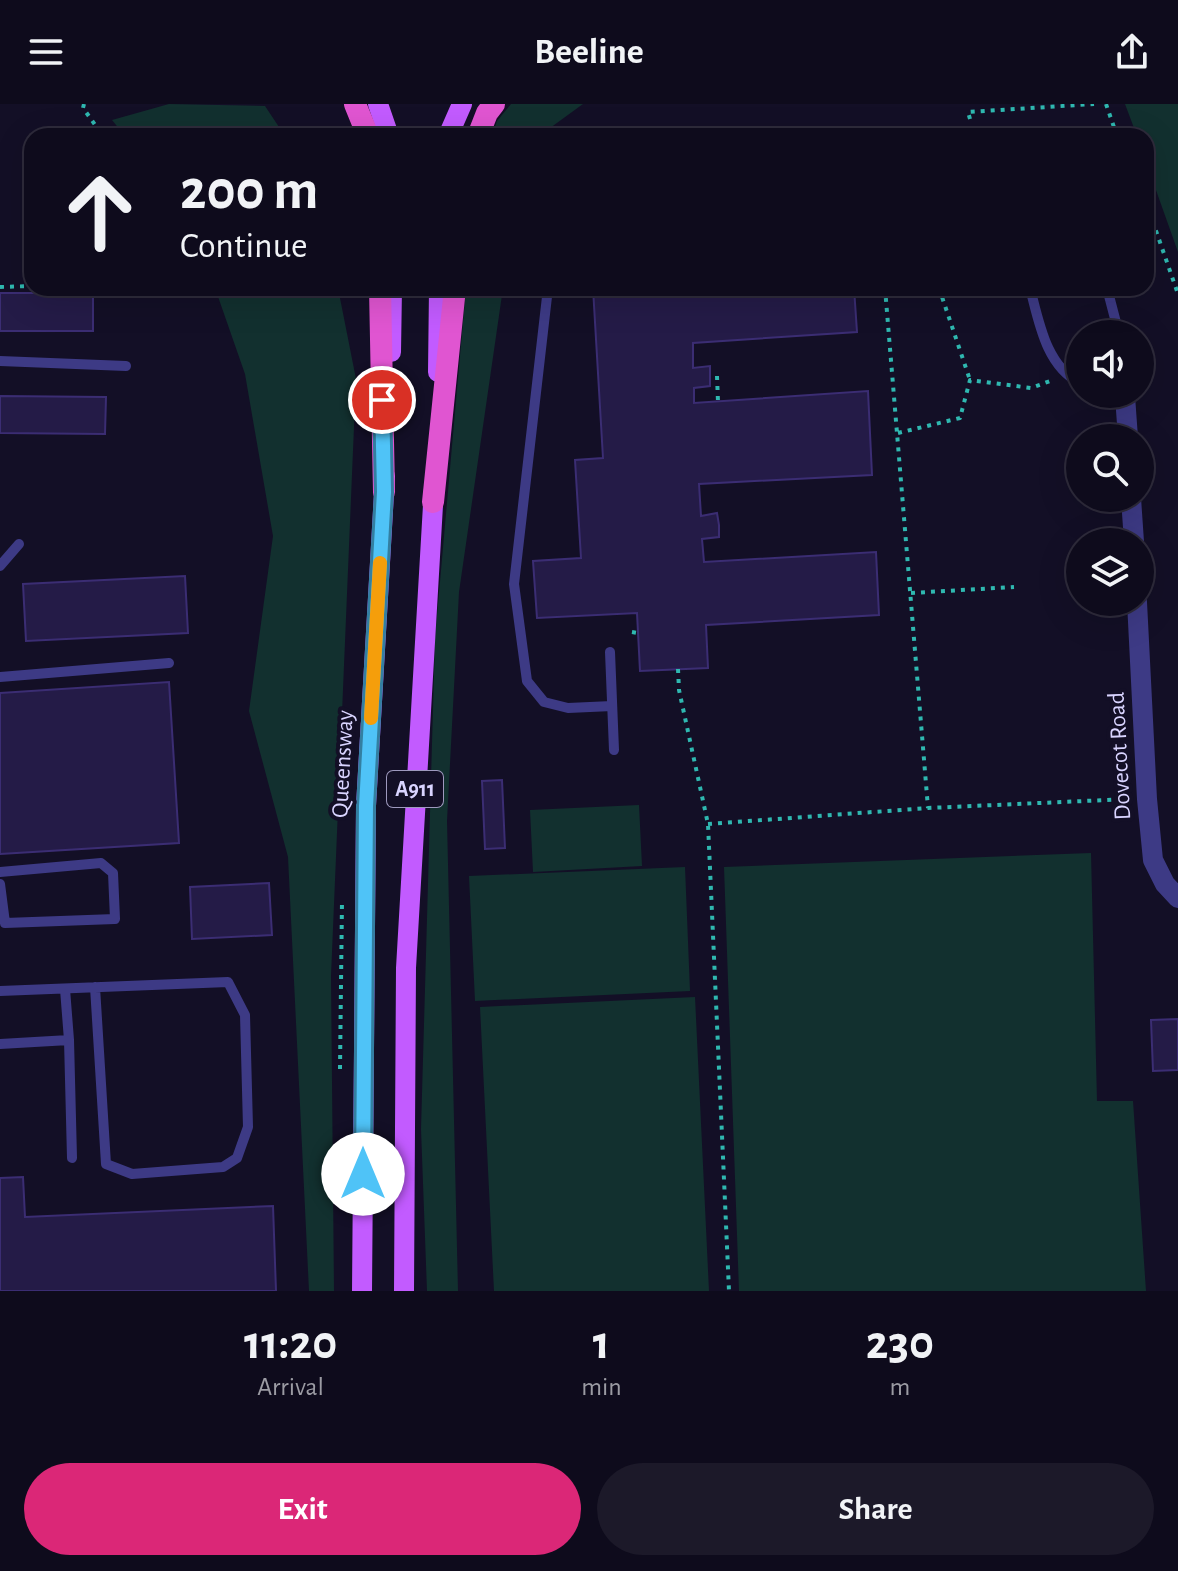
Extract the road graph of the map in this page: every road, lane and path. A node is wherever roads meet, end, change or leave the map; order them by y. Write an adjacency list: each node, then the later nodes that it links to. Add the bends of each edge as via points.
1 (84, 104): 8 (path)
2 (355, 104): 9 (highway)
3 (378, 104): 10 (main road)
4 (462, 104): 11 (main road)
5 (494, 104): 12 (highway)
6 (1094, 104): 13 (path, via 968,112)
7 (1106, 104): 14 (path)
8 (97, 128)
9 (365, 128)
10 (386, 128)
11 (452, 128)
12 (481, 128)
13 (971, 128)
14 (1114, 128)
15 (1154, 225): 18 (path)
16 (24, 286): 17 (path)
17 (0, 287)
18 (1178, 294)
19 (380, 296): 37 (highway)
20 (392, 296): 37 (main road, Queensway / A911)
21 (439, 296): 38 (main road, A911)
22 (454, 296): 38 (highway)
23 (547, 296): 48 (lane, via 514,584 527,681 544,702 568,708)
24 (886, 296): 36 (path)
25 (942, 296): 34 (path)
26 (1033, 296): 31 (lane, via 1052,357)
27 (1109, 296): 28 (lane)
28 (1115, 320)
29 (0, 361): 30 (lane)
30 (126, 366)
31 (1066, 375)
32 (717, 376): 35 (path)
33 (1066, 376): 34 (path, via 1031,388)
34 (970, 380): 36 (path, via 960,418)
35 (718, 402)
36 (897, 433): 42 (path)
37 (384, 492): 62 (main road, Queensway / A911, via 366,806)
38 (433, 502): 63 (main road, A911, via 406,968)
39 (19, 544): 40 (lane)
40 (0, 566)
41 (1014, 587): 42 (path)
42 (911, 593): 51 (path)
43 (1138, 616): 50 (street, Dovecot Road)
44 (610, 652): 48 (lane)
45 (169, 663): 47 (lane)
46 (678, 669): 52 (path)
47 (0, 677)
48 (612, 706): 49 (lane)
49 (614, 750)
50 (1147, 799): 51 (path); 55 (street, Dovecot Road, via 1153,860)
51 (928, 808): 52 (path)
52 (708, 824): 64 (path)
53 (0, 872): 54 (lane, via 101,863 113,873 115,919 5,923)
54 (0, 884)
55 (1178, 898)
56 (95, 987): 56 (lane, via 228,982 245,1015 248,1127 237,1158 223,1167 132,1174 106,1164); 57 (lane)
57 (65, 989): 58 (lane); 59 (lane)
58 (0, 991)
59 (69, 1040): 60 (lane); 61 (lane)
60 (0, 1044)
61 (72, 1158)
62 (362, 1291)
63 (404, 1291)
64 (729, 1291)

